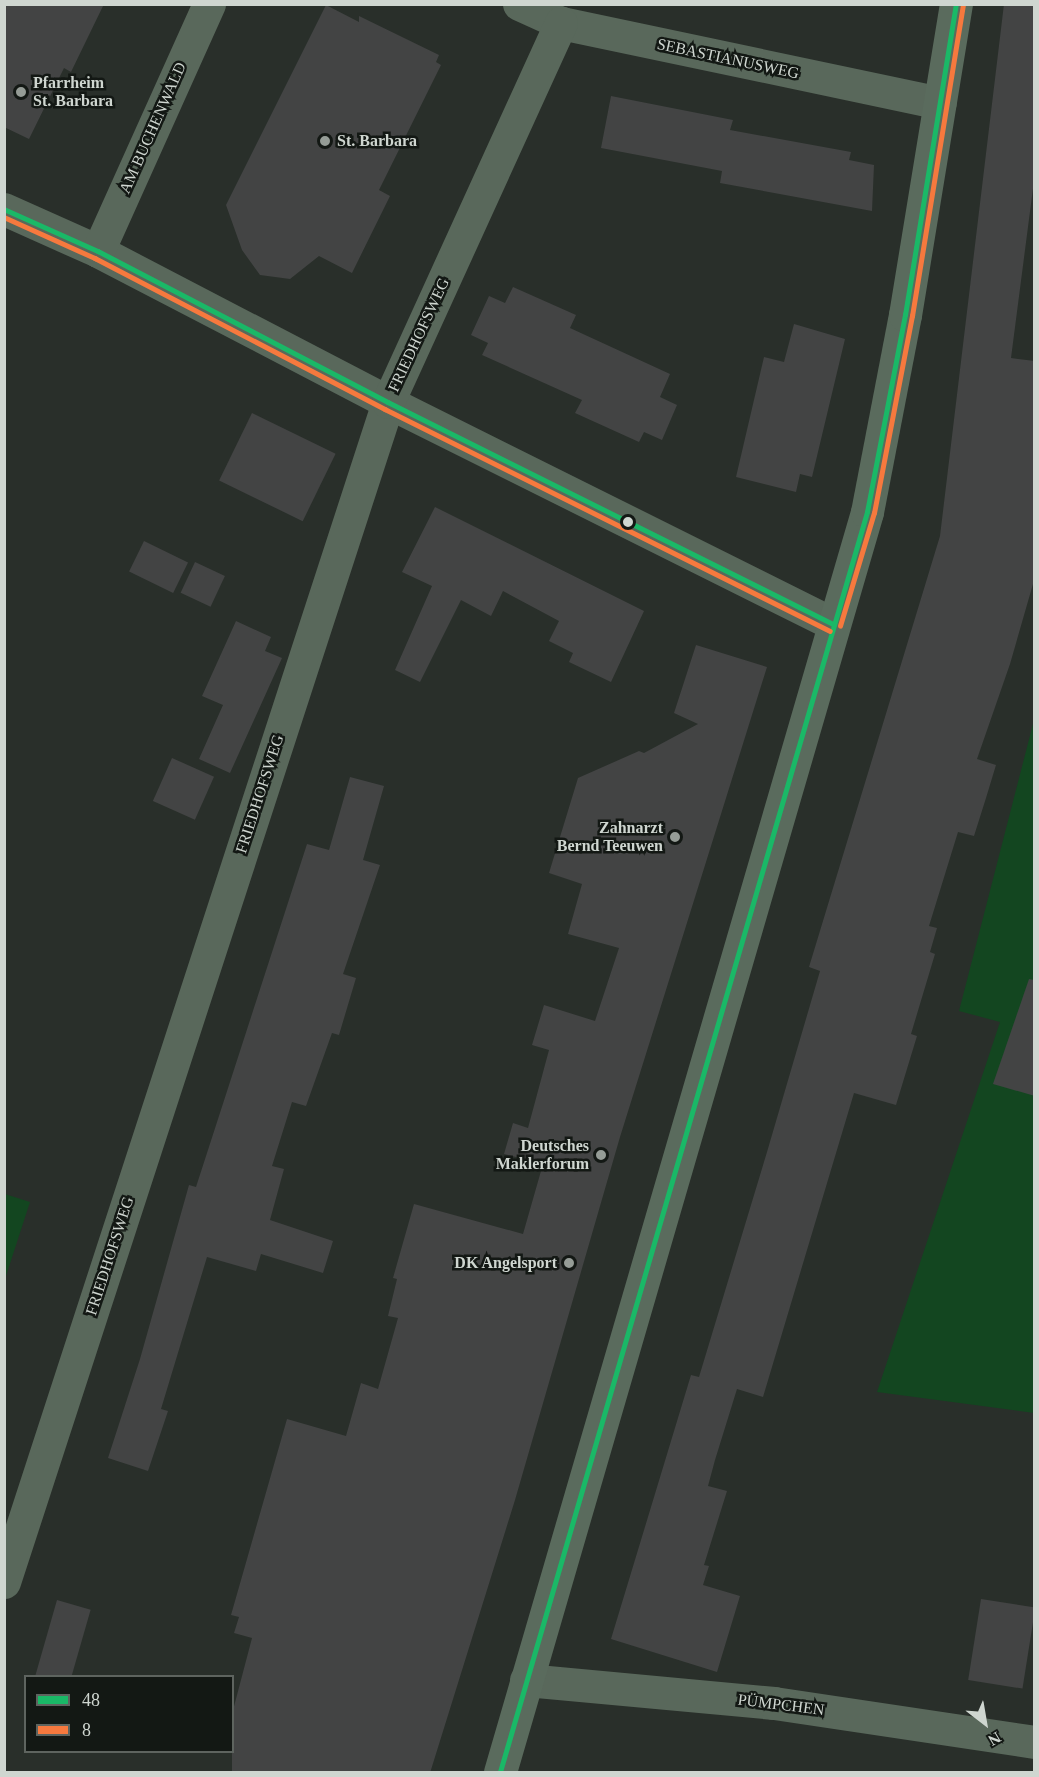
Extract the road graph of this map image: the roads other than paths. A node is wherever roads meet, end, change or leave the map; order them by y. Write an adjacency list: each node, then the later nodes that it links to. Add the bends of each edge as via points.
1 (209, 4): 7 (street, AM BUCHENWALD)
2 (519, 4): 4 (street, SEBASTIANUSWEG)
3 (956, 4): 5 (main road)
4 (561, 23): 5 (street, SEBASTIANUSWEG); 8 (street, FRIEDHOFSWEG)
5 (940, 103): 9 (main road, via 867,512)
6 (4, 209): 7 (street)
7 (98, 251): 8 (street)
8 (388, 402): 9 (street); 10 (street, FRIEDHOFSWEG)
9 (833, 624): 11 (main road, via 737,969)
10 (4, 1582)
11 (526, 1680): 12 (street, PÜMPCHEN, via 774,1703); 13 (main road)
12 (1035, 1743)
13 (500, 1773)

